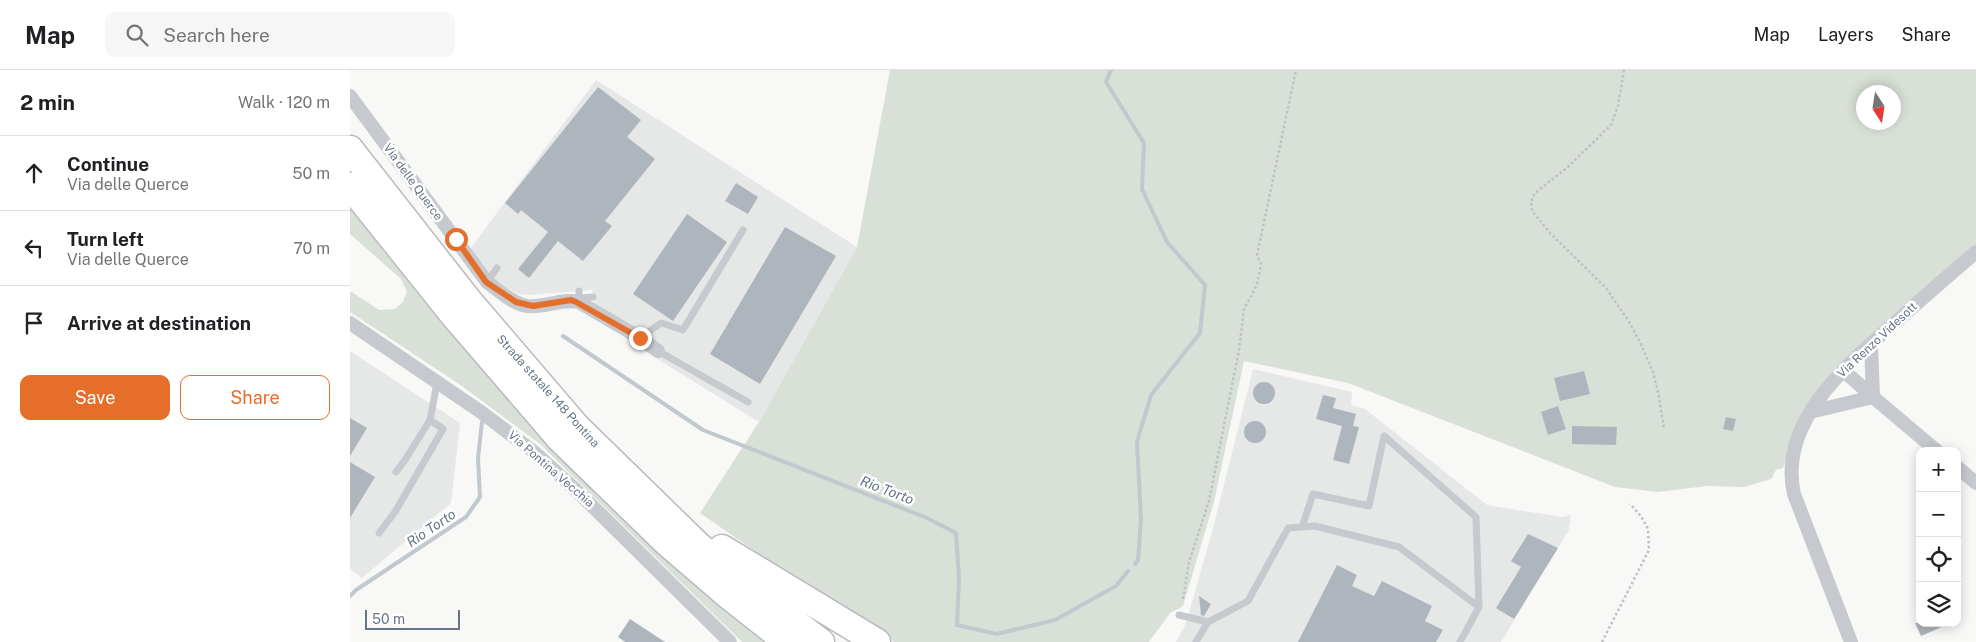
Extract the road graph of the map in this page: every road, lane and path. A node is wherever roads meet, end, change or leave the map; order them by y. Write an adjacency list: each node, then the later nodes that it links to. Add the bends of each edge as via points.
1 (1296, 70): 33 (path, via 1257,255 1262,264 1257,285 1244,309 1209,501 1189,562)
2 (1624, 70): 24 (path, via 1611,125 1568,167 1535,193 1532,211 1606,288 1628,320 1660,396)
3 (350, 96): 9 (street, Via delle Querce)
4 (350, 149): 16 (highway, Strada statale 148 Pontina, via 469,301)
5 (350, 186): 16 (highway, Strada statale 148 Pontina, via 449,309)
6 (743, 230): 13 (lane, via 683,330 661,323)
7 (1976, 252): 14 (street, Via Renzo Videsott)
8 (496, 268): 9 (lane)
9 (486, 282): 10 (street, Via delle Querce, via 526,306)
10 (577, 297): 11 (lane); 13 (street, via 579,302)
11 (593, 297)
12 (350, 323): 18 (street, Via Pontina Vecchia)
13 (640, 338): 15 (street)
14 (1871, 344): 17 (street, Via Renzo Videsott); 20 (street)
15 (658, 351): 21 (lane)
16 (506, 360): 19 (highway, Strada statale 148 Pontina)
17 (1843, 370): 20 (street); 22 (street, Via Renzo Videsott)
18 (437, 383): 23 (lane); 37 (street, Via Pontina Vecchia, via 496,422 553,468)
19 (531, 389): 30 (highway, Strada statale 148 Pontina, via 577,427); 38 (highway, Strada statale 148 Pontina, via 560,439 667,543)
20 (1873, 397): 22 (street); 25 (street)
21 (748, 402)
22 (1810, 412): 44 (street, Via Renzo Videsott, via 1792,460 1792,488)
23 (430, 420): 27 (lane); 32 (lane, via 443,429 395,512)
24 (1664, 429)
25 (1932, 447)
26 (1961, 470): 28 (street)
27 (396, 472)
28 (1976, 483)
29 (1630, 504): 43 (path, via 1648,529 1649,550)
30 (662, 511): 39 (highway, Strada statale 148 Pontina, via 735,576); 40 (highway)
31 (1302, 527): 34 (lane, via 1315,526 1399,547); 34 (lane, via 1314,494 1369,506 1384,436 1476,517); 36 (lane, via 1288,528 1248,601)
32 (379, 533)
33 (1183, 599)
34 (1479, 607): 42 (lane)
35 (1179, 615): 36 (lane)
36 (1208, 622): 41 (lane)
37 (730, 642)
38 (787, 642)
39 (821, 642)
40 (877, 642)
41 (1196, 642)
42 (1460, 642)
43 (1602, 642)
44 (1851, 642)

